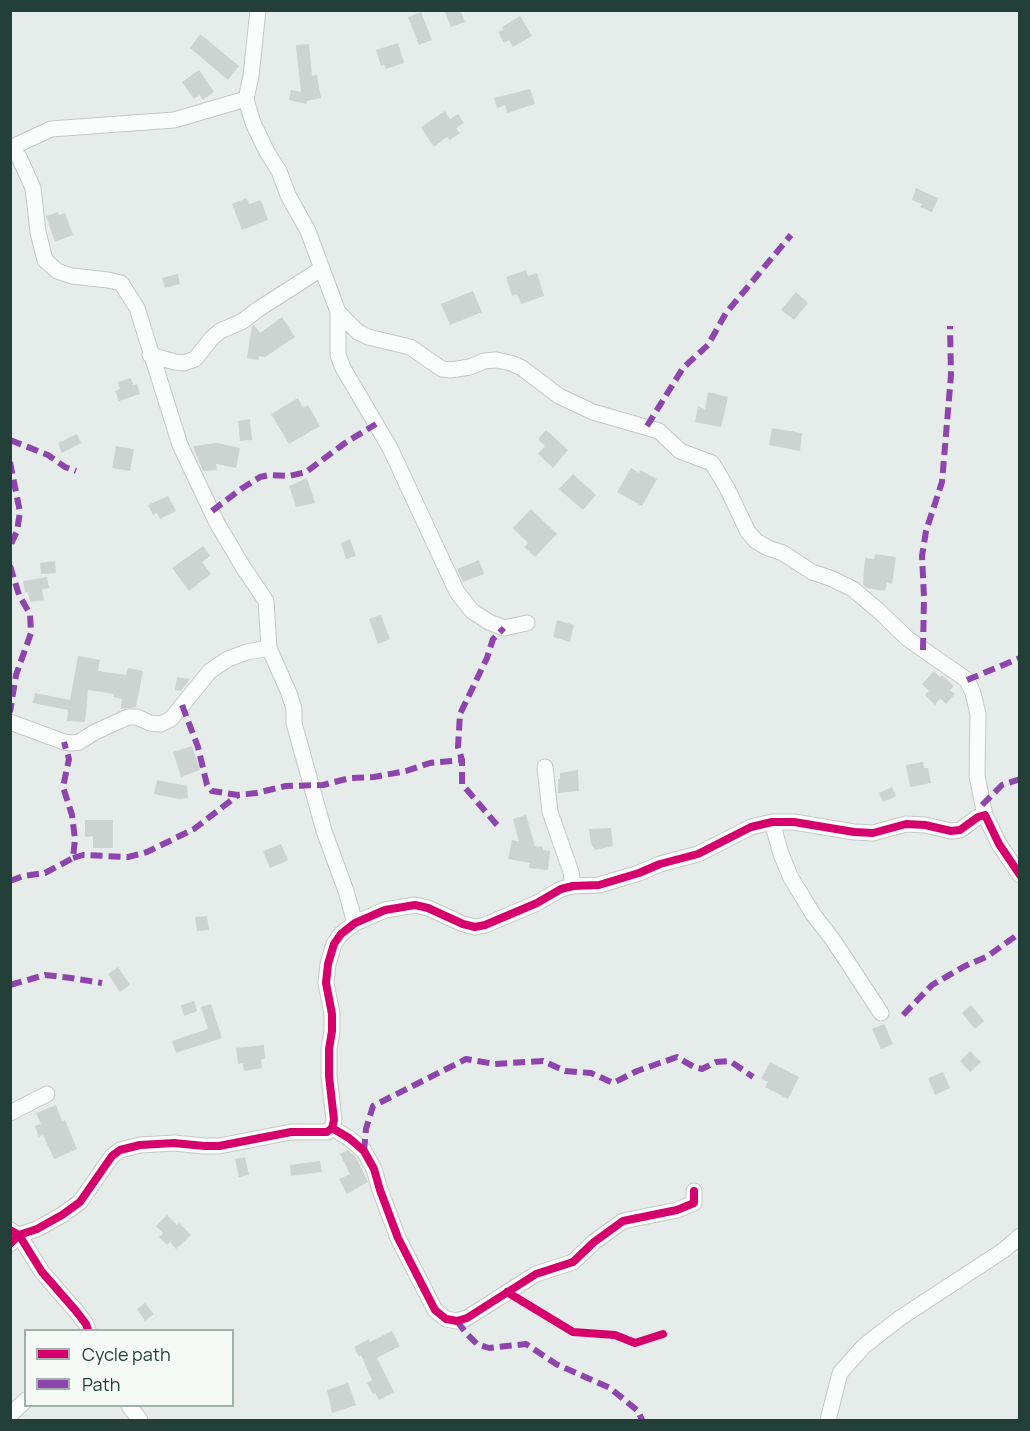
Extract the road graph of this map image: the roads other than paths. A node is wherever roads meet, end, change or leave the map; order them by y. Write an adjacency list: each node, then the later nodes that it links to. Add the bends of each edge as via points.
1 (258, 10): 2 (street)
2 (246, 99): 3 (street, via 174,120 51,129); 4 (street, via 253,123 308,231)
3 (10, 150): 6 (street, via 19,157 33,189 45,260 72,276 121,283 137,308)
4 (321, 269): 5 (street); 6 (street, via 243,321 220,331 195,359 184,363)
5 (338, 312): 7 (street, via 338,355 343,368 390,448 457,592 489,622 504,628); 11 (street, via 358,332 410,347 442,369 490,360 511,363 559,396 593,412 659,431 680,452 712,463 756,541 853,589 908,639 967,680 978,714 977,776)
6 (150, 355): 8 (street, via 180,445 226,539 266,601)
7 (526, 623)
8 (269, 648): 9 (street, via 228,659 210,671 171,718 161,724 128,717 72,743); 15 (street, via 294,708 294,723 324,831)
9 (10, 722)
10 (545, 767): 14 (street, via 550,812)
11 (985, 815): 12 (street, via 951,831 906,824 863,832); 13 (street)
12 (771, 822): 14 (street, via 751,827 698,854 599,885); 16 (street, via 791,878)
13 (1020, 874)
14 (573, 886): 15 (street, via 475,927 415,905 386,910)
15 (355, 923): 19 (street, via 334,944 326,983 332,1014)
16 (881, 1013)
17 (46, 1094): 18 (street)
18 (10, 1113)
19 (332, 1128): 20 (street, via 364,1151 398,1238 435,1310 446,1319 457,1321 536,1274 573,1262 623,1221 694,1203); 22 (street, via 327,1132 291,1131 219,1146 174,1143 120,1150 80,1202 54,1220)
20 (694, 1191)
21 (1020, 1236): 28 (street, via 864,1346 840,1373)
22 (13, 1237): 23 (street)
23 (87, 1329)
24 (24, 1402): 26 (street)
25 (130, 1407): 27 (street)
26 (10, 1415)
27 (140, 1420)
28 (828, 1420)

